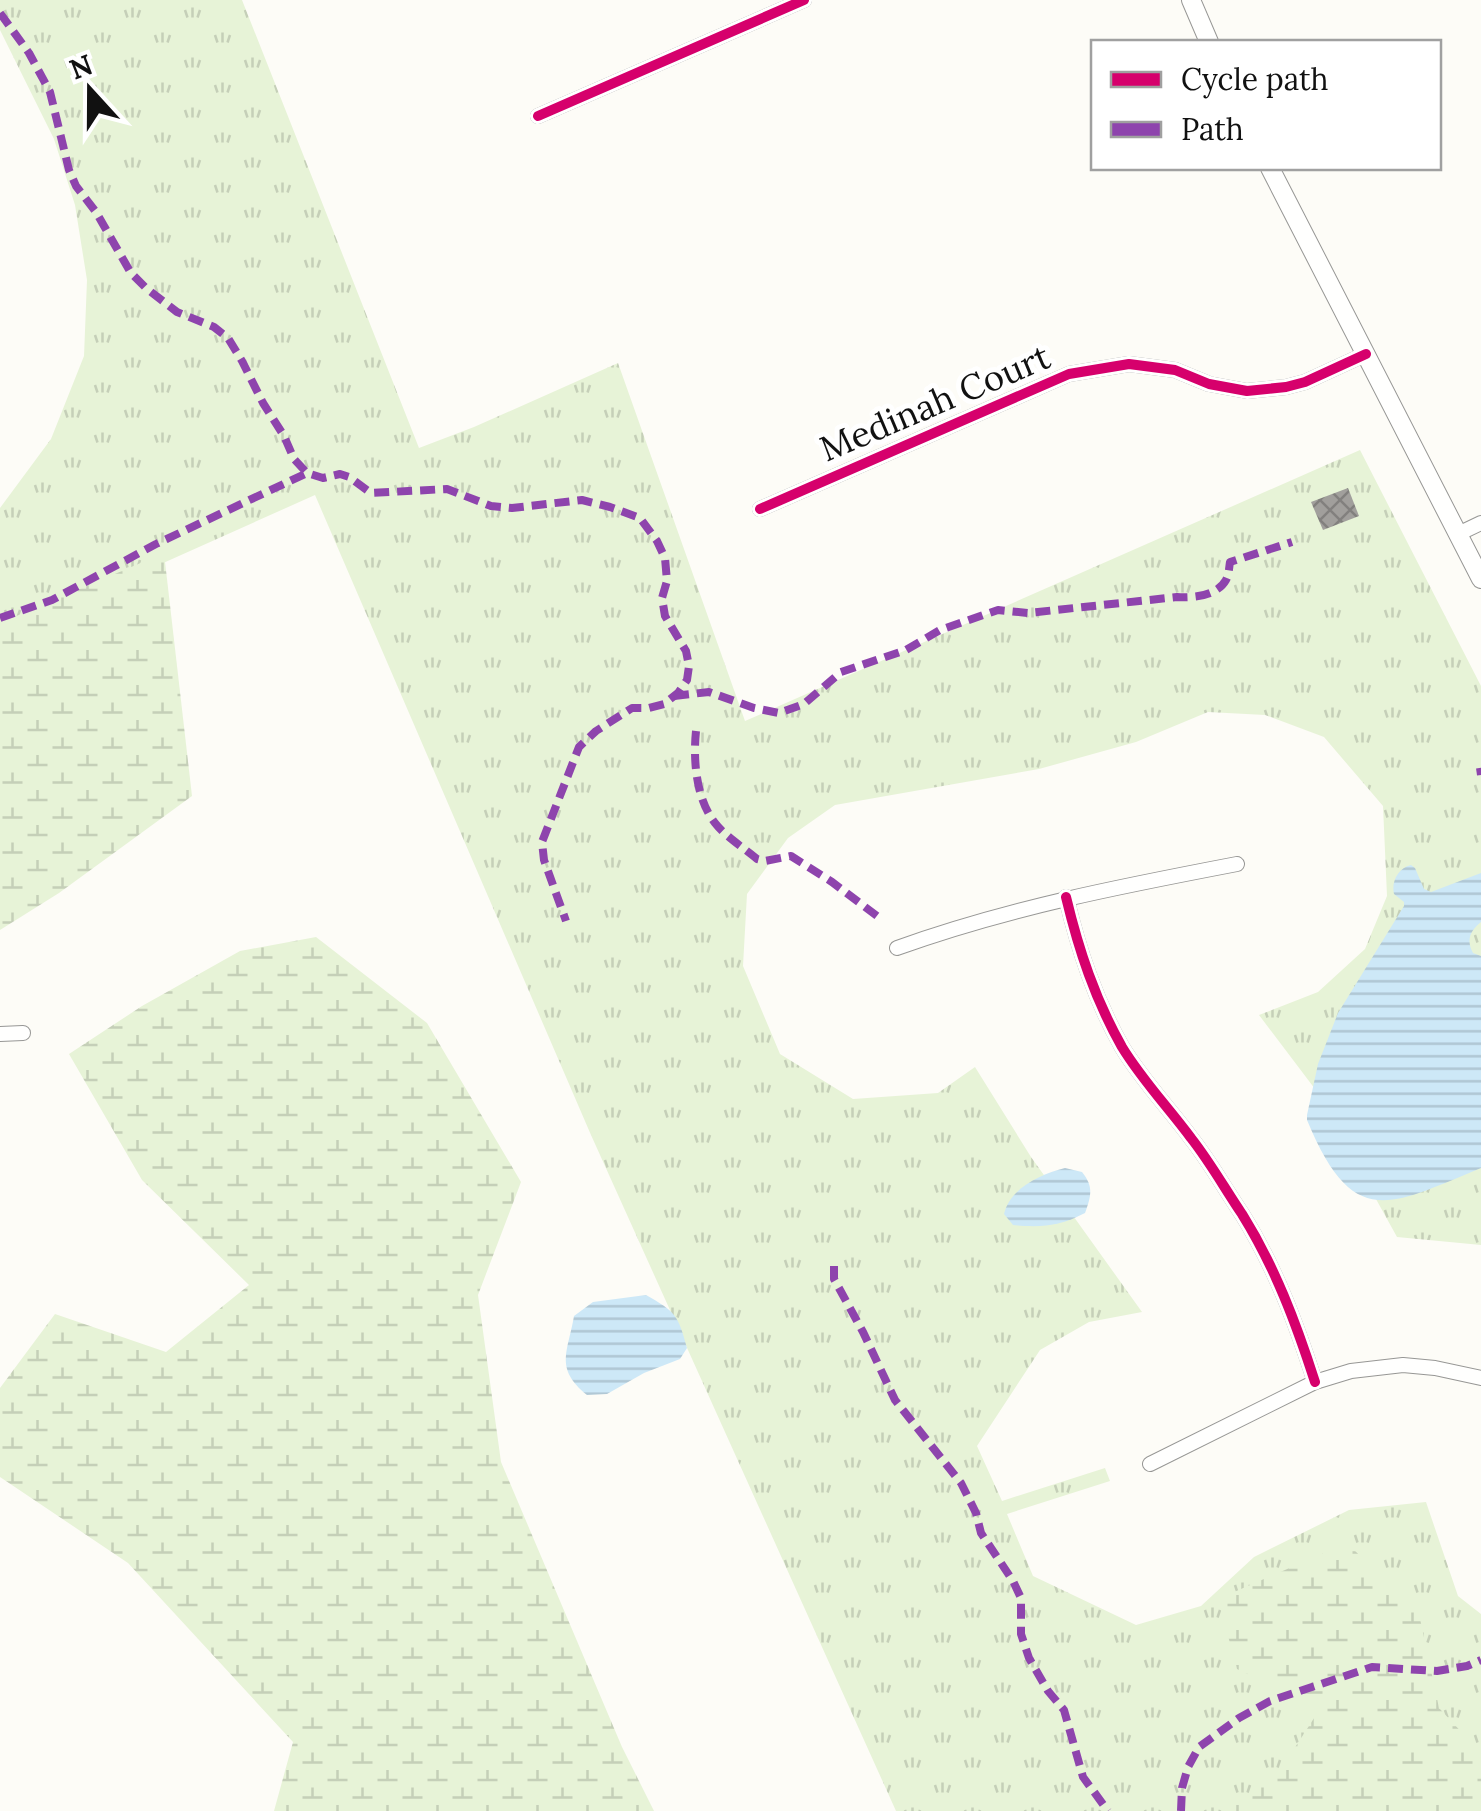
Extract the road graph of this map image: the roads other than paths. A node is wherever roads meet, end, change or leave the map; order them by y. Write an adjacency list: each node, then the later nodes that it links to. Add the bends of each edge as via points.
1 (804, 0): 4 (street)
2 (1191, 0): 3 (street)
3 (1208, 40)
4 (538, 116)
5 (1271, 170): 6 (street)
6 (1366, 354): 7 (street, Medinah Court, via 1304,382 1247,391 1129,364 1069,374); 9 (street)
7 (760, 510)
8 (1481, 524): 9 (street)
9 (1458, 534): 10 (street)
10 (1481, 579)
11 (1237, 864): 12 (street)
12 (1066, 898): 13 (street); 17 (street, via 1103,1012 1244,1218 1293,1314)
13 (898, 948)
14 (23, 1033): 15 (street)
15 (0, 1034)
16 (1481, 1378): 17 (street, via 1403,1365)
17 (1315, 1382): 18 (street)
18 (1150, 1464)

